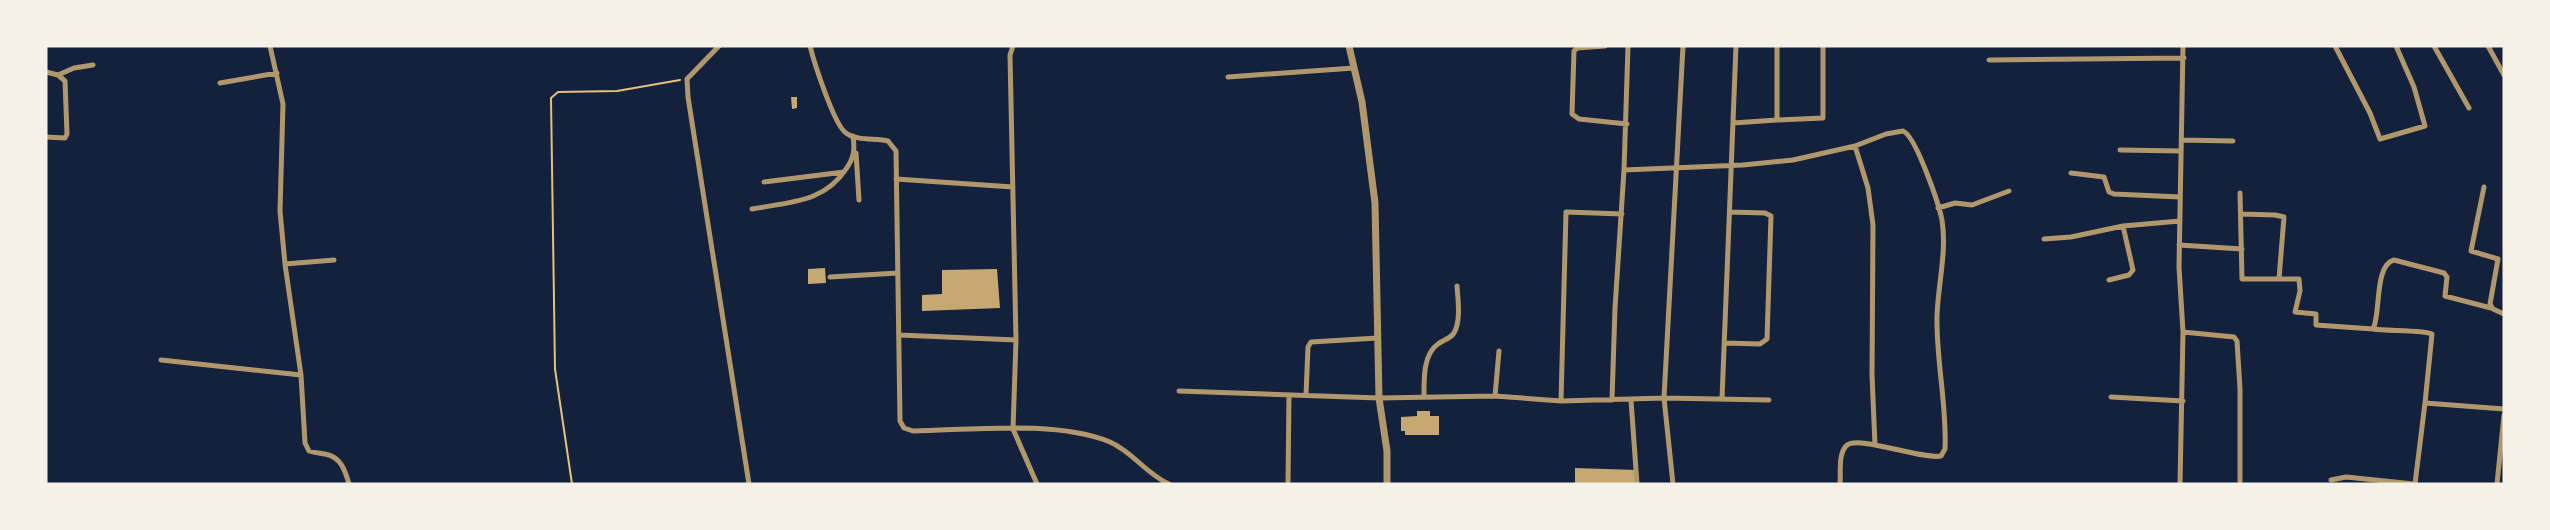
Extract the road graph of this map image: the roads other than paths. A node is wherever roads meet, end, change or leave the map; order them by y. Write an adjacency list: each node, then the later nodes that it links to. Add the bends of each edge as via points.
1 (270, 46): 22 (street)
2 (719, 46): 102 (street, via 687,79 698,168)
3 (810, 46): 31 (street, via 819,80 831,106 844,132)
4 (1013, 46): 46 (street, via 1010,54)
5 (1348, 46): 20 (street)
6 (1605, 46): 30 (street, via 1574,51 1572,114 1579,119)
7 (1628, 46): 30 (street)
8 (1683, 46): 40 (street)
9 (1736, 46): 29 (street)
10 (1777, 46): 28 (street)
11 (1823, 46): 28 (street, via 1823,118)
12 (2183, 46): 17 (street)
13 (2335, 46): 14 (street, via 2380,138 2425,126 2414,87)
14 (2396, 46)
15 (2434, 46): 27 (street)
16 (2488, 46): 23 (street)
17 (2184, 58): 18 (street); 33 (street)
18 (1989, 60)
19 (93, 65): 24 (street)
20 (1354, 68): 25 (street); 75 (street, via 1376,203)
21 (46, 72): 24 (street)
22 (277, 73): 26 (street); 64 (street, via 284,122 280,186)
23 (2504, 74)
24 (58, 75): 32 (street, via 66,84 67,134 59,139)
25 (1228, 78)
26 (220, 83)
27 (2470, 108)
28 (1777, 120): 29 (street)
29 (1733, 123): 39 (street)
30 (1627, 124): 41 (street)
31 (853, 136): 36 (street); 44 (street, via 892,144 896,151)
32 (46, 137)
33 (2182, 140): 34 (street); 38 (street)
34 (2233, 142)
35 (1855, 146): 39 (street, via 1793,160); 52 (street, via 1898,130 1906,132 1924,168); 99 (street, via 1868,188 1873,225)
36 (855, 150): 42 (street); 51 (street)
37 (2120, 150): 38 (street)
38 (2181, 150): 50 (street)
39 (1732, 164): 40 (street); 54 (street)
40 (1676, 168): 41 (street); 88 (street)
41 (1624, 170): 55 (street)
42 (844, 172): 45 (street); 53 (street, via 827,191 811,198)
43 (2071, 173): 50 (street, via 2104,176 2109,192 2114,194)
44 (896, 179): 46 (street); 65 (street)
45 (764, 182)
46 (1013, 187): 76 (street)
47 (2484, 187): 62 (street, via 2472,251)
48 (2009, 191): 52 (street, via 1972,205 1955,203)
49 (2240, 193): 56 (street)
50 (2180, 197): 57 (street)
51 (859, 200)
52 (1938, 208): 99 (street, via 1943,231 1937,317 1945,449 1941,456 1929,457)
53 (752, 209)
54 (1730, 212): 77 (street); 77 (street, via 1766,213 1771,216 1767,339 1760,344)
55 (1622, 214): 90 (street); 93 (street, via 1566,212)
56 (2241, 214): 61 (street); 67 (street, via 2284,217)
57 (2180, 221): 58 (street); 60 (street)
58 (2123, 226): 59 (street); 68 (street, via 2133,270 2129,275)
59 (2044, 239)
60 (2179, 245): 61 (street); 73 (street)
61 (2242, 249): 67 (street, via 2242,279)
62 (2501, 259): 70 (street)
63 (334, 260): 64 (street)
64 (284, 264): 80 (street)
65 (898, 274): 66 (street); 74 (street)
66 (830, 277)
67 (2279, 279): 72 (street, via 2301,280 2295,312 2316,314 2316,325)
68 (2109, 280)
69 (1458, 286): 84 (street, via 1456,328 1451,337 1438,344 1431,353 1424,377)
70 (2491, 308): 71 (street); 72 (street, via 2445,296 2447,276 2444,273 2391,260 2386,265 2377,295 2379,306)
71 (2504, 314)
72 (2373, 329): 95 (street, via 2432,334)
73 (2183, 332): 94 (street); 111 (street, via 2234,337 2236,340 2240,389)
74 (899, 335): 76 (street); 98 (street, via 900,421 906,429)
75 (1378, 338): 83 (street, via 1311,342 1308,347); 87 (street)
76 (1016, 340): 98 (street)
77 (1725, 343): 89 (street)
78 (1499, 351): 85 (street)
79 (161, 360): 80 (street)
80 (301, 376): 101 (street, via 305,443 309,451 339,460 346,471)
81 (1179, 391): 82 (street)
82 (1289, 395): 83 (street); 105 (street)
83 (1306, 395): 87 (street)
84 (1424, 396): 85 (street); 87 (street)
85 (1496, 396): 93 (street)
86 (2112, 397): 94 (street)
87 (1379, 398): 106 (street, via 1387,451)
88 (1664, 398): 89 (street); 91 (street); 108 (street)
89 (1722, 399): 92 (street)
90 (1612, 400): 91 (street); 93 (street)
91 (1631, 400): 107 (street)
92 (1769, 400)
93 (1561, 401)
94 (2183, 401): 110 (street)
95 (2426, 403): 96 (street); 112 (street)
96 (2504, 409)
97 (2504, 415): 113 (street)
98 (1013, 428): 103 (street); 104 (street, via 1095,437 1126,450 1152,474)
99 (1875, 445): 109 (street, via 1852,442 1846,446 1841,458)
100 (2332, 480): 112 (street, via 2346,477)
101 (348, 484)
102 (749, 484)
103 (1037, 484)
104 (1169, 484)
105 (1288, 484)
106 (1387, 484)
107 (1637, 484)
108 (1673, 484)
109 (1840, 484)
110 (2180, 484)
111 (2240, 484)
112 (2415, 484)
113 (2497, 484)

